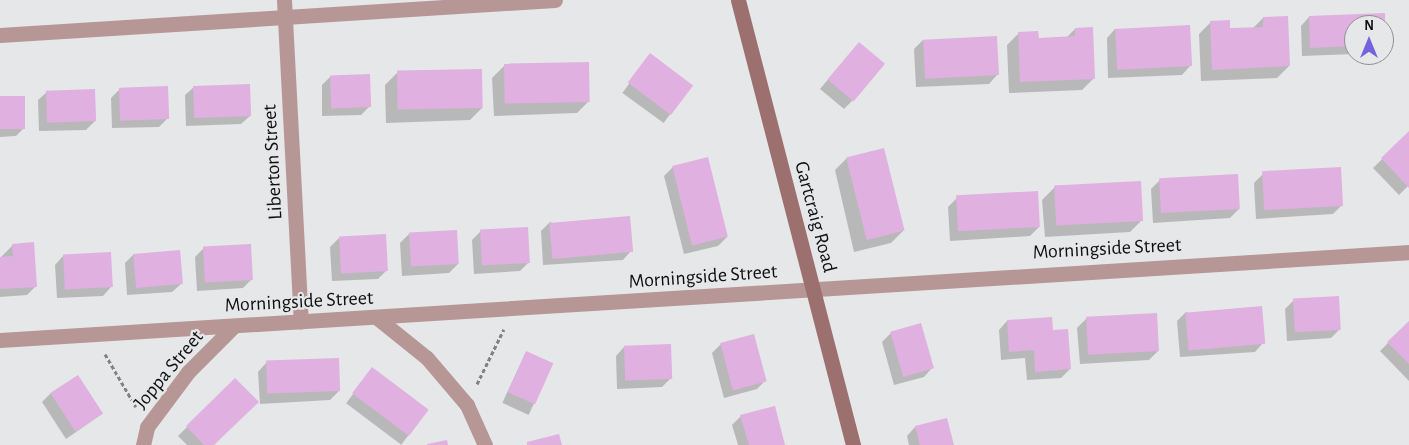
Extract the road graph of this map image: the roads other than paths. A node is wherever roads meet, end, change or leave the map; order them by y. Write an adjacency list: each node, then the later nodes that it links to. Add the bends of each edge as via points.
1 (284, 0): 4 (street, Liberton Street)
2 (555, 0): 4 (street)
3 (738, 0): 7 (street, Gartcraig Road)
4 (285, 17): 5 (street); 9 (street, Liberton Street)
5 (0, 35)
6 (1409, 252): 7 (street, Morningside Street)
7 (814, 290): 8 (street, Morningside Street); 14 (street, Gartcraig Road)
8 (376, 317): 9 (street, Morningside Street); 13 (street, via 427,358 467,405)
9 (301, 322): 10 (street, Morningside Street)
10 (234, 326): 11 (street, Morningside Street); 12 (street, Joppa Street, via 188,372 147,427)
11 (0, 340)
12 (143, 445)
13 (485, 445)
14 (853, 445)

